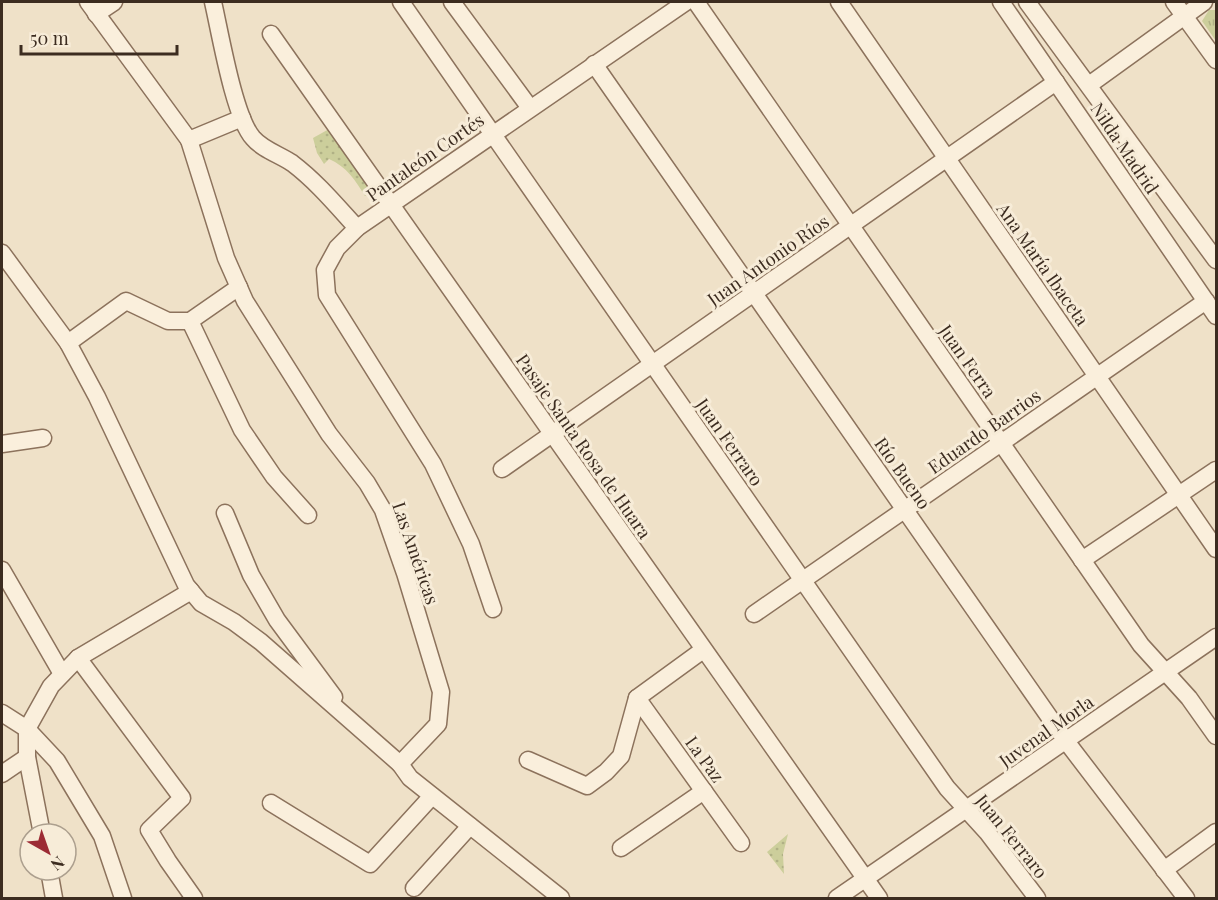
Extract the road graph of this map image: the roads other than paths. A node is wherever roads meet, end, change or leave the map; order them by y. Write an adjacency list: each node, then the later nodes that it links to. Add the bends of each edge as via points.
1 (114, 2): 12 (street)
2 (213, 2): 20 (street)
3 (401, 2): 21 (street, Juan Ferraro)
4 (452, 2): 19 (street)
5 (686, 2): 16 (street, Pantaleón Cortés)
6 (696, 2): 25 (street, Juan Ferra)
7 (839, 2): 23 (street, Ana María Ibaceta)
8 (1001, 2): 17 (street, Nilda Madrid)
9 (1027, 2): 18 (street, Nilda Madrid)
10 (1174, 2): 13 (street)
11 (1204, 2): 13 (street)
12 (92, 8): 22 (street, Las Américas)
13 (1185, 16): 15 (street); 18 (street)
14 (271, 34): 24 (street, Pasaje Santa Rosa de Huara)
15 (1216, 60)
16 (594, 64): 19 (street, Pantaleón Cortés); 32 (street, Río Bueno)
17 (1056, 82): 23 (street, Juan Antonio Ríos); 33 (street, Nilda Madrid)
18 (1089, 86): 28 (street, Nilda Madrid)
19 (530, 108): 21 (street, Pantaleón Cortés)
20 (242, 118): 22 (street); 26 (street, via 253,139 318,185)
21 (492, 134): 24 (street, Pantaleón Cortés); 37 (street, Juan Ferraro)
22 (189, 140): 31 (street, Las Américas)
23 (946, 159): 25 (street, Juan Antonio Ríos); 38 (street, Ana María Ibaceta)
24 (391, 204): 26 (street, Pantaleón Cortés); 39 (street, Pasaje Santa Rosa de Huara)
25 (851, 225): 32 (street, Juan Antonio Ríos); 41 (street, Juan Ferra)
26 (357, 228): 54 (street, Pantaleón Cortés, via 337,248 325,270 327,295 433,464 471,544)
27 (2, 253): 29 (street)
28 (1216, 260)
29 (19, 278): 30 (street); 36 (street)
30 (2, 282)
31 (239, 287): 35 (street); 69 (street, Las Américas, via 322,424 383,510 405,573 441,692 438,724)
32 (754, 294): 37 (street, Juan Antonio Ríos); 46 (street, Río Bueno)
33 (1206, 301): 34 (street, Nilda Madrid); 38 (street, Eduardo Barrios)
34 (1216, 316)
35 (190, 321): 36 (street, via 168,321 126,300); 48 (street, via 242,430 274,477)
36 (68, 343): 53 (street)
37 (652, 364): 39 (street, Juan Antonio Ríos); 52 (street, Juan Ferraro)
38 (1097, 376): 41 (street, Eduardo Barrios); 45 (street, Ana María Ibaceta)
39 (552, 434): 43 (street, Juan Antonio Ríos); 57 (street, Pasaje Santa Rosa de Huara)
40 (44, 438): 42 (street)
41 (1001, 443): 46 (street, Eduardo Barrios); 50 (street, Juan Ferra)
42 (2, 444)
43 (502, 469)
44 (1216, 470): 45 (street)
45 (1179, 495): 49 (street, Ana María Ibaceta); 50 (street)
46 (904, 510): 52 (street, Eduardo Barrios); 66 (street, Río Bueno)
47 (225, 513): 63 (street, via 251,575 277,620)
48 (308, 515)
49 (1216, 549)
50 (1082, 560): 59 (street, Juan Ferra, via 1141,645)
51 (2, 570): 60 (street)
52 (803, 580): 55 (street, Eduardo Barrios); 74 (street, Juan Ferraro, via 947,788)
53 (191, 591): 58 (street); 63 (street, via 201,603 261,642)
54 (493, 609)
55 (754, 614)
56 (1216, 636): 59 (street, Juvenal Morla)
57 (703, 650): 61 (street); 81 (street, Pasaje Santa Rosa de Huara)
58 (78, 658): 60 (street); 87 (street, via 182,798 149,830)
59 (1165, 672): 65 (street, Juan Ferra); 66 (street, Juvenal Morla)
60 (62, 674): 64 (street)
61 (637, 698): 68 (street, via 621,756 587,786); 71 (street, La Paz)
62 (2, 713): 64 (street)
63 (352, 722): 69 (street)
64 (27, 729): 67 (street); 86 (street, via 57,761 102,836)
65 (1216, 736)
66 (1066, 741): 74 (street, Juvenal Morla); 80 (street, Río Bueno)
67 (27, 757): 70 (street); 75 (street)
68 (528, 760)
69 (400, 764): 72 (street)
70 (2, 774)
71 (704, 791): 78 (street, La Paz); 79 (street)
72 (432, 796): 73 (street, via 370,864); 76 (street)
73 (271, 803)
74 (967, 809): 81 (street, Juvenal Morla); 91 (street, Juan Ferraro)
75 (40, 822)
76 (470, 826): 83 (street); 84 (street)
77 (1216, 832): 80 (street)
78 (741, 843)
79 (621, 848)
80 (1164, 870): 92 (street, Río Bueno)
81 (865, 881): 89 (street, Juvenal Morla); 90 (street, Pasaje Santa Rosa de Huara)
82 (51, 882): 85 (street)
83 (414, 888)
84 (551, 892): 88 (street)
85 (54, 898)
86 (123, 898)
87 (194, 898)
88 (561, 898)
89 (837, 898)
90 (879, 898)
91 (1037, 898)
92 (1186, 898)

